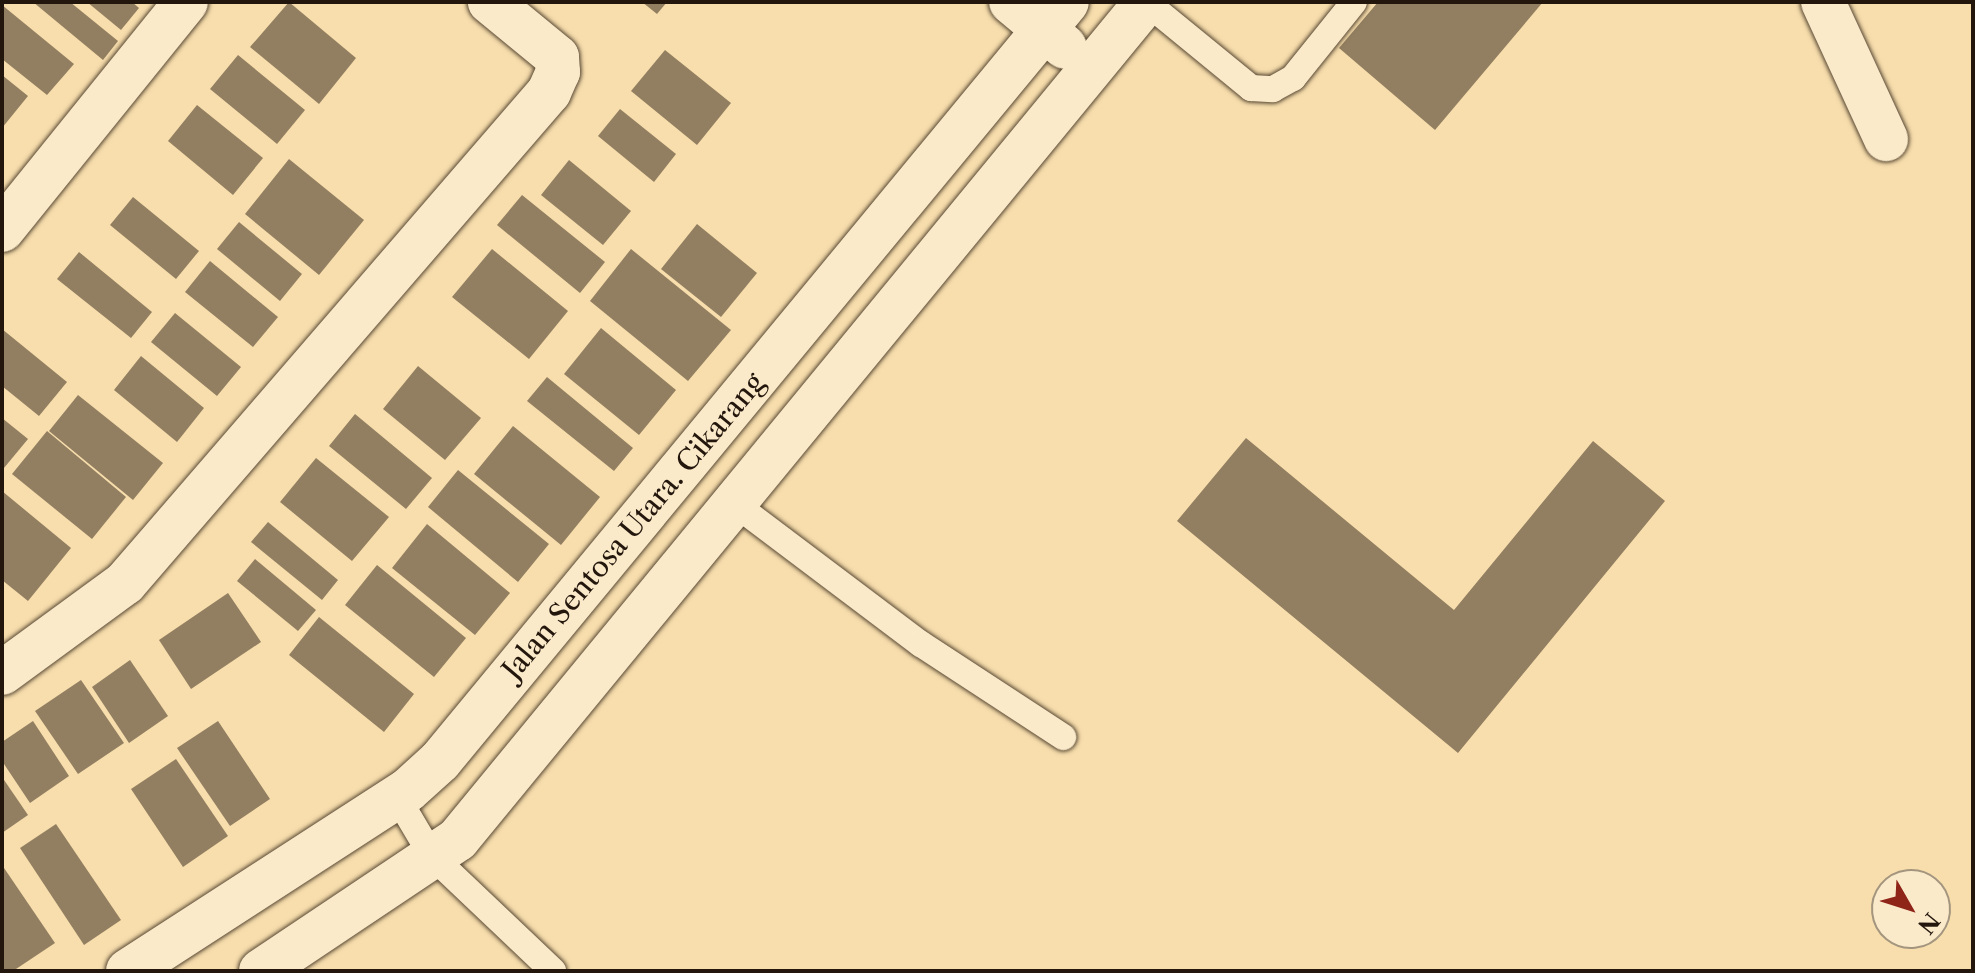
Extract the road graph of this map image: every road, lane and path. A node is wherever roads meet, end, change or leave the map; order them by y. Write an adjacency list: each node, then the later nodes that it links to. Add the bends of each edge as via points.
1 (186, 2): 9 (street)
2 (490, 2): 11 (street, via 557,57 558,72 549,92 125,583)
3 (1146, 2): 4 (lane, via 1251,88 1273,89 1293,78); 7 (street)
4 (1354, 2)
5 (1823, 2): 8 (street)
6 (1041, 11): 7 (street); 13 (street, Jalan Sentosa Utara. Cikarang, via 440,761)
7 (1088, 67): 10 (street)
8 (1886, 139)
9 (2, 230)
10 (735, 504): 12 (lane, via 921,644); 14 (street, via 458,839)
11 (2, 673)
12 (1063, 737)
13 (397, 797): 14 (lane); 16 (street, Jalan Sentosa Utara. Cikarang)
14 (432, 856): 15 (lane); 17 (street)
15 (550, 970)
16 (128, 971)
17 (261, 971)

